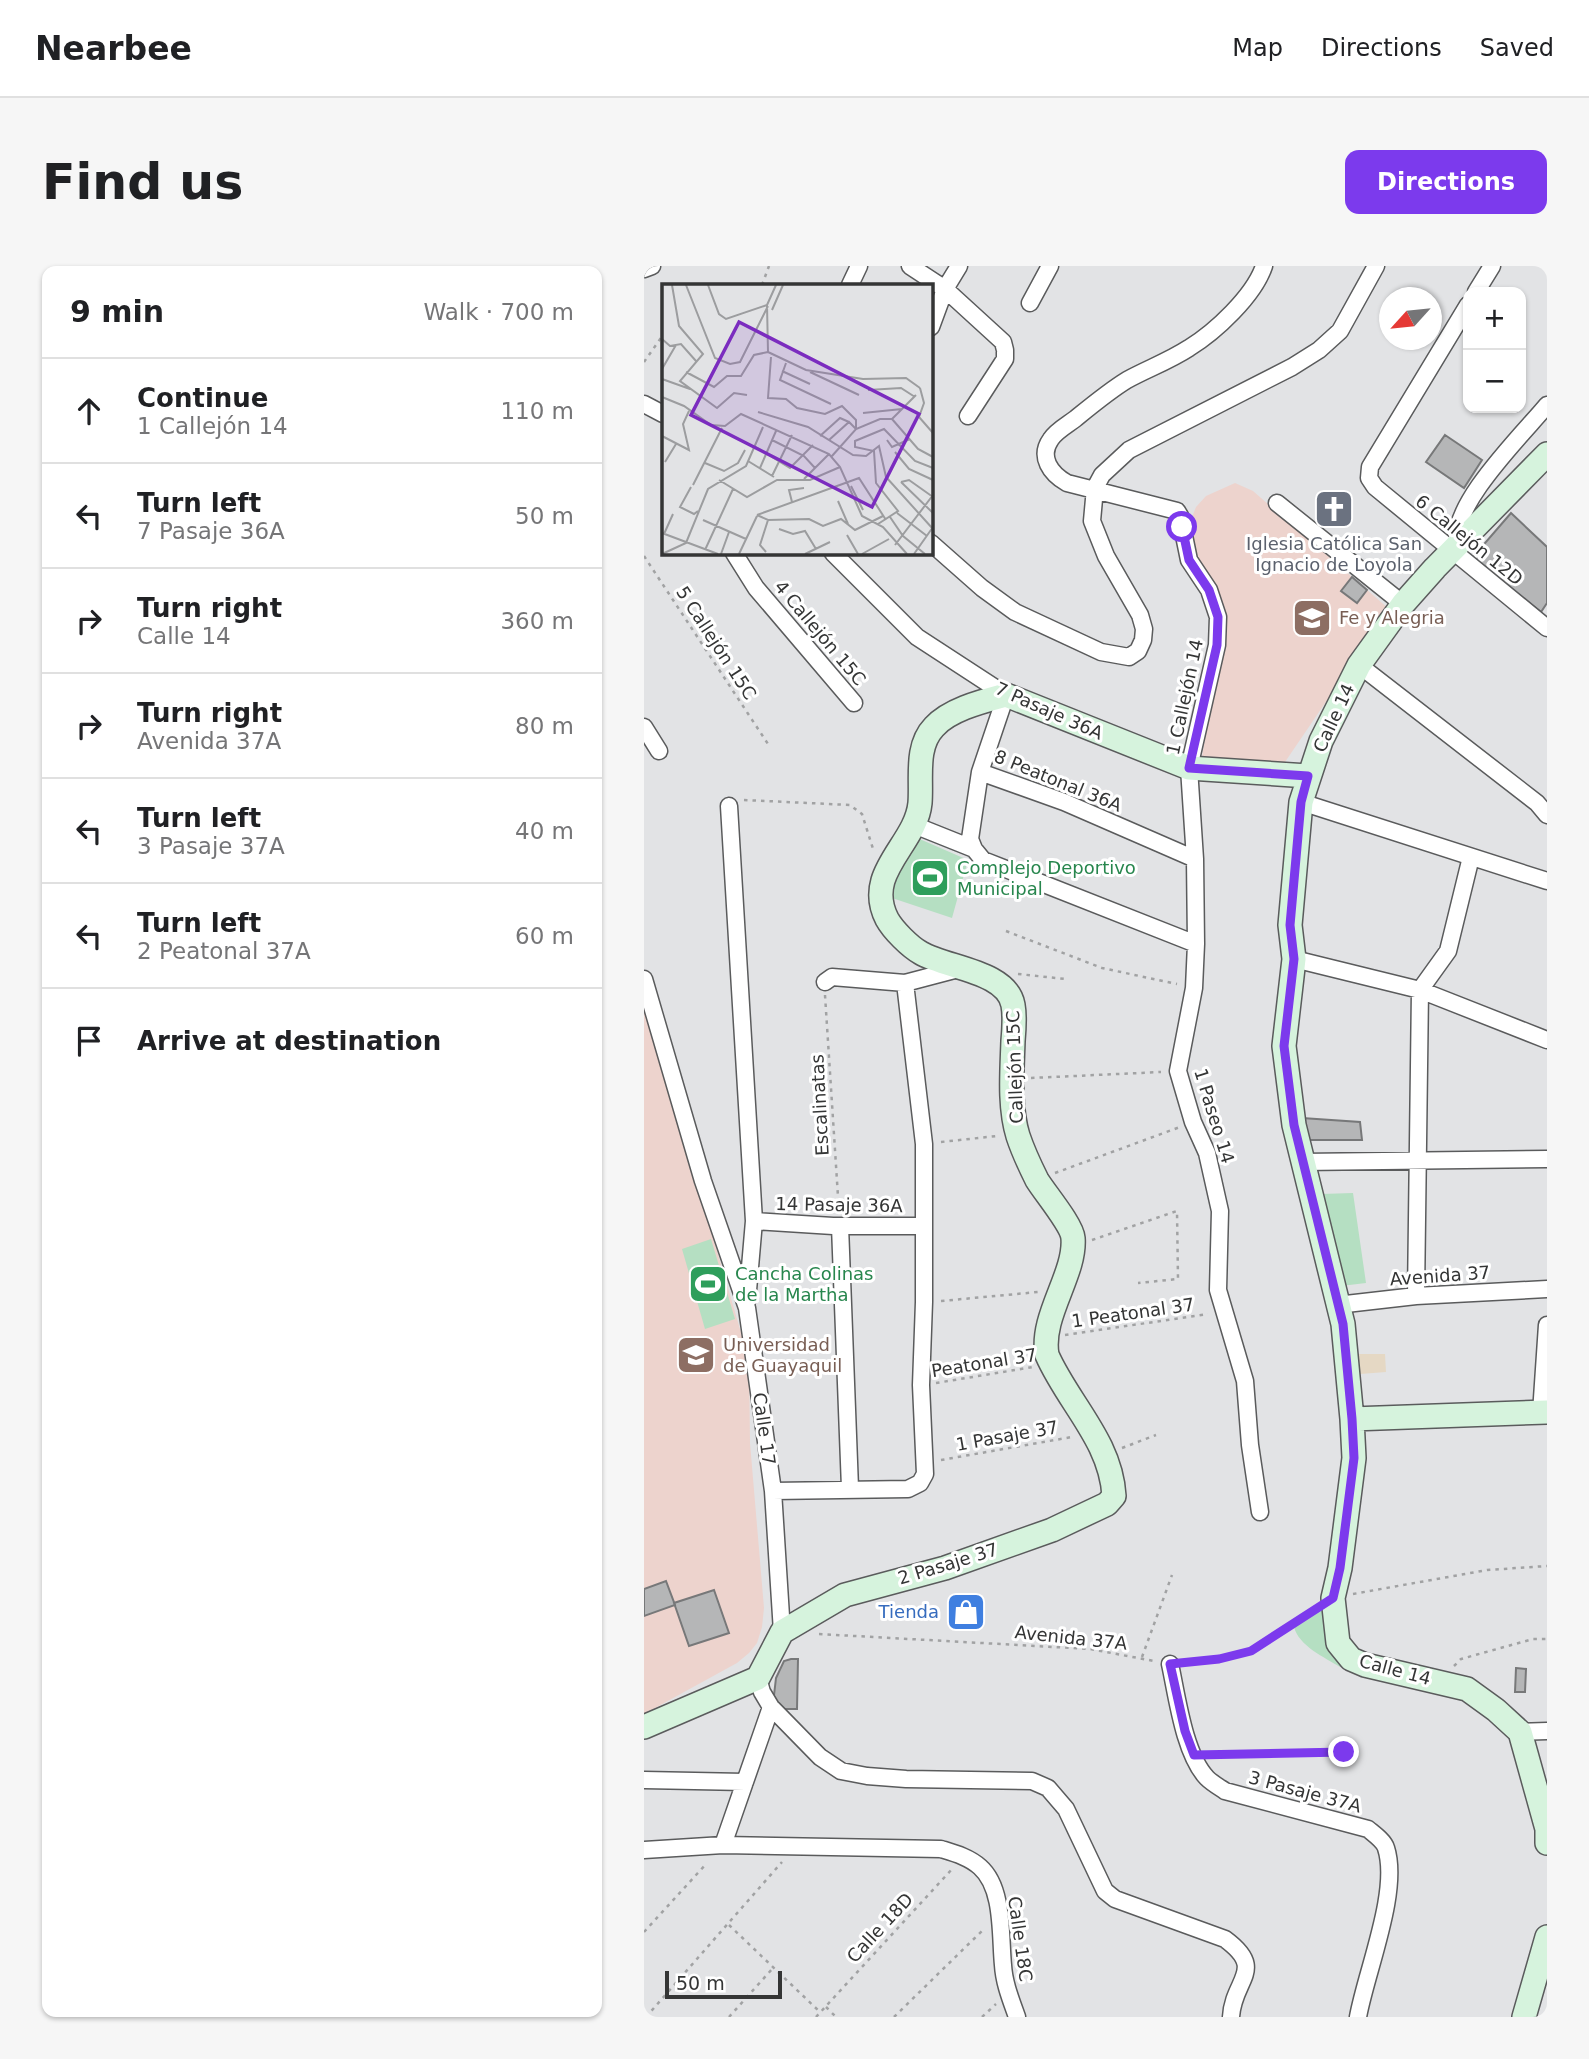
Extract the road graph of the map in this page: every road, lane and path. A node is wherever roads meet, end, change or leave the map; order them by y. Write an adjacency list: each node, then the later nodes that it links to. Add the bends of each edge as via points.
1 (653, 266): 10 (street)
2 (769, 266): 11 (path)
3 (859, 266): 12 (street)
4 (910, 266): 14 (street)
5 (958, 266): 14 (street)
6 (1050, 266): 15 (street)
7 (1264, 266): 25 (street, via 1260,278 1220,324 1190,348 1125,381 1051,438 1046,458 1055,477)
8 (1376, 266): 25 (street, via 1340,331 1319,349 1129,450 1111,464)
9 (1492, 266): 13 (street)
10 (644, 269)
11 (762, 284)
12 (850, 284)
13 (1479, 287)
14 (945, 289): 17 (street); 23 (street, via 997,334 1005,350 1002,365)
15 (1030, 303)
16 (1463, 313): 28 (street, 6 Callejón 12D, via 1370,467 1369,478)
17 (933, 322)
18 (662, 336): 19 (path)
19 (644, 362)
20 (644, 404): 22 (street)
21 (1547, 405): 28 (street, via 1471,498)
22 (662, 413)
23 (968, 416)
24 (1547, 454): 28 (street, Calle 14)
25 (1095, 488): 27 (street, via 1092,521 1144,629 1138,651 1129,656 1101,652 1015,612); 40 (street, 1 Callejón 14, via 1172,508 1180,516 1189,560 1209,590 1218,617 1217,645)
26 (1277, 503): 32 (street)
27 (933, 545)
28 (1454, 548): 32 (street, Calle 14); 33 (street, 6 Callejón 12D)
29 (735, 555): 36 (street, 4 Callejón 15C, via 755,588)
30 (836, 555): 35 (street, 7 Pasaje 36A, via 917,638)
31 (644, 556): 38 (path, 5 Callejón 15C)
32 (1403, 604): 34 (street, Calle 14)
33 (1547, 628)
34 (1359, 664): 42 (street, Calle 14); 45 (street)
35 (1006, 695): 40 (street, 7 Pasaje 36A); 41 (street, 8 Peatonal 36A); 46 (street, via 976,704 934,726 921,760 920,803)
36 (854, 704)
37 (644, 727): 39 (street)
38 (768, 744)
39 (659, 751)
40 (1189, 768): 42 (street, 7 Pasaje 36A); 49 (street, 1 Paseo 14)
41 (980, 772): 47 (street, via 970,839); 49 (street, 8 Peatonal 36A, via 1064,802)
42 (1308, 776): 43 (street, Calle 14)
43 (1301, 802): 48 (street); 54 (street, Calle 14, via 1290,925)
44 (729, 806): 50 (path, via 738,800 850,805 862,814); 71 (street)
45 (1547, 814)
46 (914, 825): 47 (street); 50 (street)
47 (974, 849): 53 (street, via 982,860)
48 (1471, 857): 51 (street); 60 (street, via 1448,951)
49 (1195, 859): 53 (street, 1 Paseo 14)
50 (884, 873): 55 (street, Callejón 15C, via 884,906 896,930 920,953)
51 (1547, 881)
52 (1006, 930): 59 (path, via 1102,968)
53 (1196, 944): 59 (street, 1 Paseo 14)
54 (1294, 959): 60 (street); 69 (street, Calle 14, via 1284,1046)
55 (962, 968): 58 (street); 63 (street, Callejón 15C, via 1000,983 1010,994 1014,1006)
56 (644, 979): 81 (street, Calle 17)
57 (825, 982): 58 (street, via 832,977); 72 (path, Escalinatas)
58 (905, 983): 66 (street)
59 (1194, 988): 62 (street, 1 Paseo 14)
60 (1420, 990): 61 (street); 68 (street)
61 (1547, 1040)
62 (1178, 1071): 63 (path); 64 (street, 1 Paseo 14)
63 (1012, 1079): 65 (street, Callejón 15C)
64 (1193, 1122): 70 (path); 82 (street, 1 Paseo 14, via 1207,1153 1220,1211 1218,1290)
65 (1018, 1134): 66 (path); 70 (street, Callejón 15C)
66 (924, 1144): 73 (street)
67 (1547, 1159): 68 (street)
68 (1419, 1161): 69 (street); 78 (street)
69 (1302, 1162): 80 (street, Calle 14)
70 (1037, 1180): 74 (street, Callejón 15C, via 1073,1234)
71 (754, 1221): 72 (street, 14 Pasaje 36A); 81 (street)
72 (839, 1226): 73 (street, 14 Pasaje 36A); 93 (street)
73 (923, 1226): 79 (street)
74 (1073, 1247): 75 (path, via 1177,1211 1178,1279); 77 (street)
75 (1138, 1283)
76 (1547, 1289): 78 (street, Avenida 37)
77 (1059, 1290): 79 (path); 84 (street)
78 (1416, 1296): 80 (street, Avenida 37)
79 (924, 1302): 86 (street)
80 (1337, 1304): 88 (street, Calle 14)
81 (747, 1308): 94 (street, Calle 17)
82 (1225, 1312): 84 (path, 1 Peatonal 37); 95 (street, 1 Paseo 14, via 1245,1381)
83 (1547, 1325): 87 (street)
84 (1046, 1338): 85 (street)
85 (1051, 1364): 86 (path, Peatonal 37); 89 (street)
86 (921, 1385): 92 (street)
87 (1544, 1412): 88 (street)
88 (1352, 1419): 98 (street, Calle 14, via 1354,1458)
89 (1093, 1434): 91 (street); 92 (path, 1 Pasaje 37)
90 (1156, 1435): 91 (path)
91 (1105, 1454): 99 (street, 2 Pasaje 37, via 1114,1484 1114,1496 1107,1504 1052,1530 945,1568 845,1595)
92 (924, 1468): 93 (street, via 920,1483 908,1489)
93 (850, 1488): 94 (street)
94 (773, 1491): 99 (street, Calle 17)
95 (1260, 1512)
96 (1547, 1566): 98 (path, Avenida 37A, via 1487,1570)
97 (1172, 1575): 101 (path)
98 (1333, 1598): 102 (path, Avenida 37A, via 1251,1651); 104 (street, Calle 14, via 1338,1643 1351,1659)
99 (782, 1632): 101 (path, Avenida 37A, via 1090,1649); 103 (street)
100 (1547, 1639): 104 (path, via 1461,1659)
101 (1141, 1658): 102 (path, Avenida 37A)
102 (1170, 1664): 110 (street, 3 Pasaje 37A)
103 (758, 1678): 105 (street); 106 (street)
104 (1436, 1681): 108 (street, Calle 14, via 1466,1689)
105 (771, 1707): 112 (street); 131 (street, via 820,1757 841,1771 906,1779 1032,1781 1048,1788 1066,1809 1105,1891 1115,1899 1225,1939 1246,1959 1247,1971)
106 (644, 1727)
107 (1547, 1731): 108 (street)
108 (1520, 1732): 113 (street)
109 (1344, 1752): 110 (path)
110 (1194, 1755): 132 (street, 3 Pasaje 37A, via 1206,1776 1225,1791 1368,1829 1386,1845 1390,1870 1382,1924)
111 (644, 1780): 112 (street)
112 (745, 1782): 114 (street)
113 (1547, 1843)
114 (723, 1845): 115 (street); 116 (street); 120 (path)
115 (796, 1847): 117 (street, via 940,1849); 119 (path)
116 (644, 1850)
117 (964, 1857): 118 (street, Calle 18C, via 981,1868); 123 (path, Calle 18D)
118 (1000, 1914): 129 (path); 130 (street, Calle 18C, via 1003,1966)
119 (728, 1924): 122 (path); 125 (path)
120 (644, 1932)
121 (1547, 1937): 133 (street)
122 (773, 1968): 124 (path); 126 (path)
123 (825, 2006): 124 (path, Calle 18D); 128 (path)
124 (820, 2012): 127 (path, Calle 18D)
125 (646, 2017)
126 (729, 2017)
127 (816, 2017)
128 (836, 2017)
129 (894, 2017)
130 (1017, 2017)
131 (1231, 2017)
132 (1358, 2017)
133 (1524, 2017)

